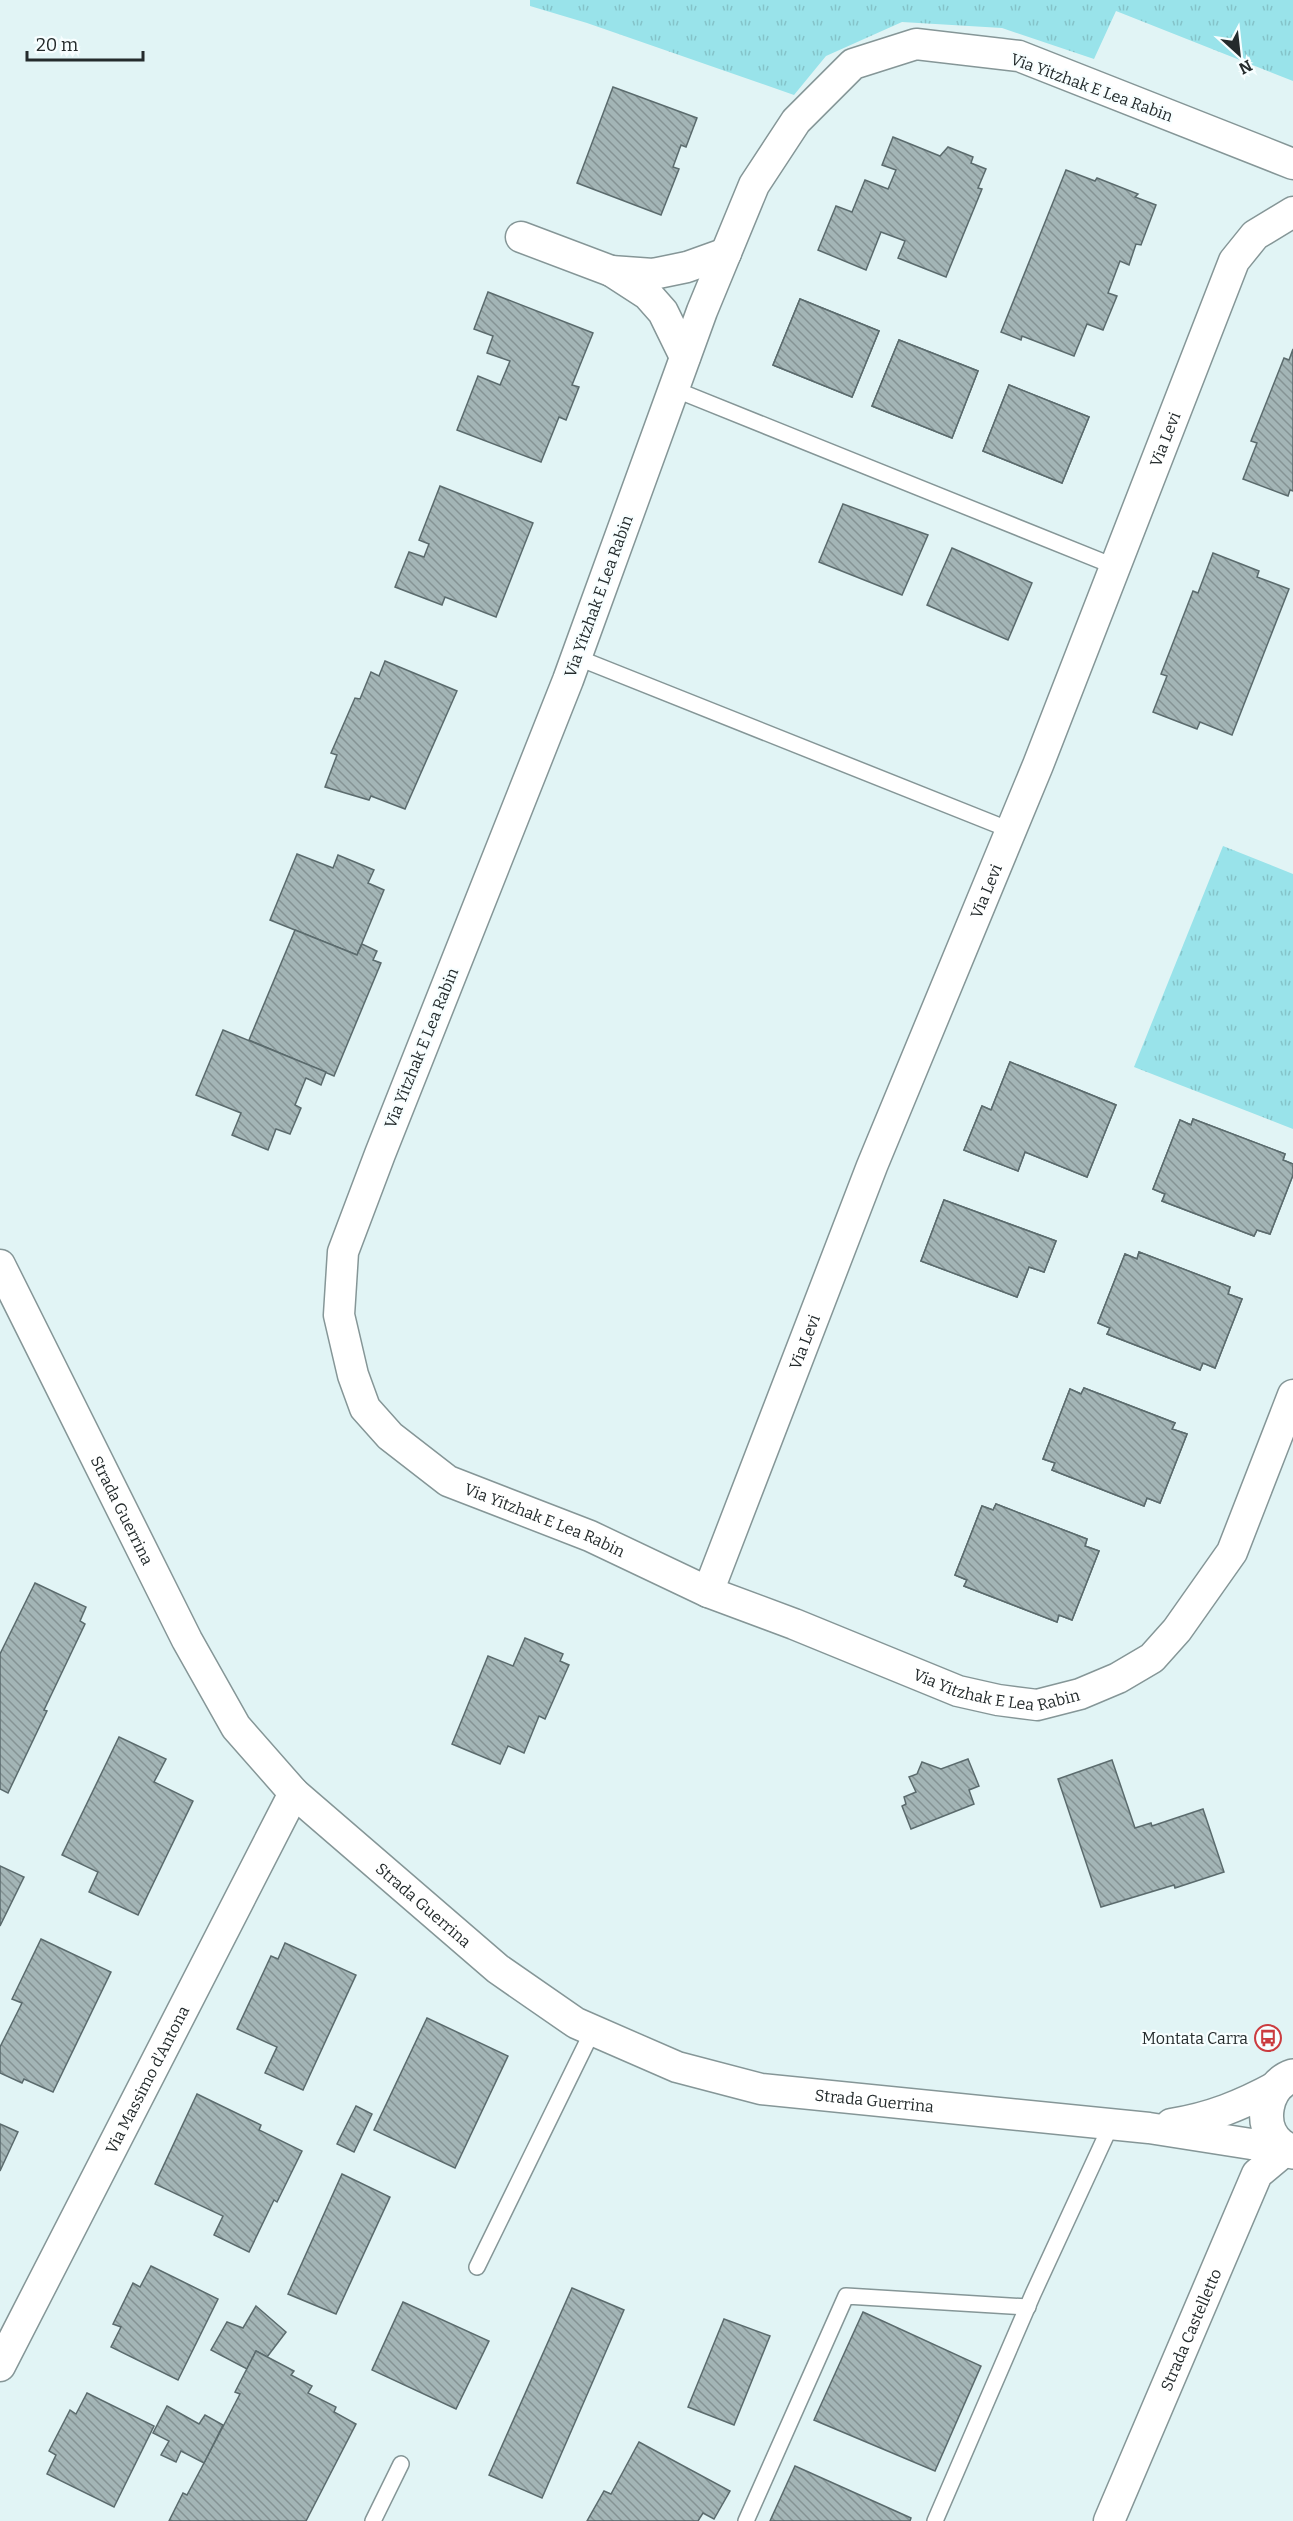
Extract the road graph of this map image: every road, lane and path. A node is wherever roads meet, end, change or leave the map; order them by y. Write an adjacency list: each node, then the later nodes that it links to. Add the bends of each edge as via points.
1 (1293, 164): 4 (street, Via Yitzhak E Lea Rabin, via 1019,56 915,44 853,64 796,120 754,185)
2 (1293, 212): 8 (street, Via Levi, via 1255,235 1234,261)
3 (521, 237): 5 (street)
4 (726, 253): 5 (street, via 653,274); 6 (street, Via Yitzhak E Lea Rabin)
5 (611, 271): 6 (street, via 648,295 663,312)
6 (686, 357): 7 (street, Via Yitzhak E Lea Rabin)
7 (674, 389): 8 (lane); 9 (street, Via Yitzhak E Lea Rabin)
8 (1116, 567): 10 (street, Via Levi)
9 (576, 657): 10 (lane); 13 (street, Via Yitzhak E Lea Rabin, via 343,1252 339,1315 365,1408 390,1436 448,1481 590,1536)
10 (1010, 830): 13 (street, Via Levi, via 872,1166)
11 (0, 1265): 14 (street, Strada Guerrina, via 193,1650 236,1727)
12 (1293, 1395): 13 (street, Via Yitzhak E Lea Rabin, via 1232,1552 1206,1593 1152,1658 1080,1694 1037,1705 958,1691)
13 (708, 1592)
14 (294, 1793): 15 (street, Strada Guerrina, via 498,1969 576,2023); 22 (street, Via Massimo d'Antona)
15 (593, 2030): 17 (street, Strada Guerrina, via 677,2067 761,2089); 20 (lane)
16 (1288, 2078): 18 (street, Strada Guerrina, via 1227,2111); 19 (street, via 1267,2107 1272,2135)
17 (1111, 2125): 18 (street, Strada Guerrina); 21 (lane)
18 (1149, 2128): 19 (street, Strada Guerrina)
19 (1286, 2148): 27 (street, Strada Castelletto, via 1257,2174)
20 (477, 2267)
21 (1028, 2307): 25 (lane, via 846,2296); 26 (lane)
22 (0, 2366)
23 (401, 2464): 24 (lane)
24 (373, 2521)
25 (746, 2521)
26 (935, 2521)
27 (1109, 2521)

